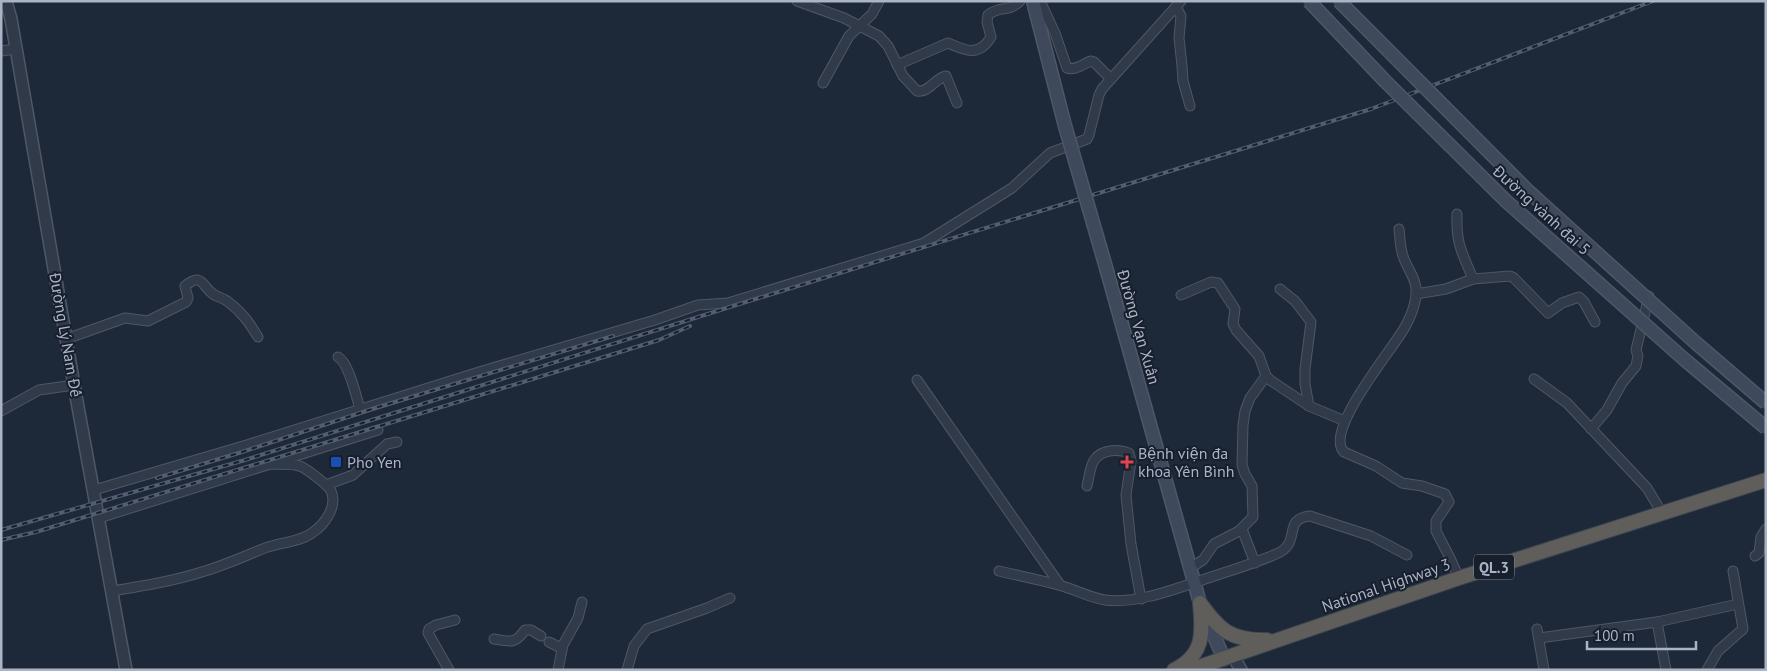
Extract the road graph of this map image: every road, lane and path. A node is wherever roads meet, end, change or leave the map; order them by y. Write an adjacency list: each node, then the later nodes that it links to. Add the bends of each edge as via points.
1 (6, 1): 11 (street, Đường Lý Nam Đế)
2 (797, 1): 10 (street)
3 (879, 1): 10 (street)
4 (1020, 1): 13 (street, via 1013,7 998,9 988,15 991,37 977,50 972,52 948,43)
5 (1032, 1): 54 (main road, Đường Vạn Xuân, bridge)
6 (1040, 1): 14 (street, via 1067,68 1070,70 1090,61)
7 (1308, 1): 38 (main road, Đường vành đai 5, bridge, via 1506,202)
8 (1339, 1): 33 (main road, Đường vành đai 5, bridge, via 1527,190)
9 (1178, 4): 14 (street); 17 (street, via 1183,81)
10 (860, 26): 13 (street, via 884,40); 15 (street, via 849,36)
11 (16, 49): 12 (street); 27 (street, Đường Lý Nam Đế)
12 (1, 51)
13 (897, 65): 16 (street, via 918,92 946,76)
14 (1111, 78): 35 (street, via 1099,95 1087,139 1050,153 1012,188 924,243 728,303 698,305)
15 (824, 83)
16 (958, 103)
17 (1190, 106)
18 (1456, 214): 20 (street, via 1457,240)
19 (1399, 229): 22 (street, via 1402,254 1417,286)
20 (1473, 279): 22 (street, via 1446,289); 25 (street, via 1514,278 1548,313 1579,297)
21 (1280, 290): 34 (street, via 1311,322 1305,369)
22 (1416, 294): 37 (street, via 1405,327 1355,400)
23 (1650, 294): 39 (street, via 1636,350 1636,366)
24 (1181, 295): 29 (street, via 1212,282 1218,283 1236,309 1233,324 1236,330 1259,356)
25 (1595, 322)
26 (258, 336): 27 (street, via 244,316 199,280 185,286 188,298 184,304 148,320 125,318)
27 (66, 339): 32 (street, Đường Lý Nam Đế)
28 (338, 357): 35 (street, via 343,361)
29 (1266, 376): 34 (street); 49 (street, via 1245,410 1242,465 1252,486 1254,517)
30 (1534, 379): 39 (street, via 1567,403)
31 (917, 380): 59 (street)
32 (74, 385): 36 (street, via 40,390); 46 (street, Đường Lý Nam Đế)
33 (1766, 403)
34 (1310, 406): 37 (street)
35 (360, 409): 46 (street)
36 (1, 411)
37 (1345, 421): 57 (street, via 1339,443 1344,452 1376,466 1402,483 1438,490 1448,498 1448,505 1436,521 1436,531)
38 (1766, 428)
39 (1591, 429): 47 (street, via 1647,488)
40 (378, 430): 42 (street)
41 (397, 442): 44 (street, via 387,444 353,475)
42 (269, 464): 44 (street, via 302,467); 48 (street)
43 (1766, 480): 47 (highway, National Highway 3 / QL.3)
44 (326, 485): 60 (street, via 333,496 330,512 322,524 302,538 204,572)
45 (1087, 486): 62 (street, via 1095,459 1114,450 1129,452 1131,461 1126,495)
46 (94, 490): 48 (street, Đường Lý Nam Đế)
47 (1662, 513): 57 (highway, National Highway 3 / QL.3)
48 (99, 518): 60 (street, Đường Lý Nam Đế)
49 (1242, 529): 53 (street); 54 (street, via 1214,544 1203,560)
50 (1766, 529): 52 (street, via 1761,537 1759,553)
51 (1407, 554): 53 (street, via 1371,536 1310,516 1297,519 1287,548)
52 (1755, 556)
53 (1255, 563): 58 (street)
54 (1190, 568): 58 (main road, Đường Vạn Xuân)
55 (999, 571): 59 (street)
56 (1733, 572): 65 (street)
57 (1459, 578): 69 (highway, National Highway 3 / QL.3)
58 (1194, 583): 62 (street); 64 (main road, Đường Vạn Xuân)
59 (1060, 585): 62 (street, via 1105,600)
60 (112, 591): 73 (street, Đường Lý Nam Đế)
61 (730, 598): 76 (street, via 647,629 634,646)
62 (1141, 599)
63 (582, 602): 70 (street, via 578,618)
64 (1200, 603): 69 (highway, via 1216,625 1230,634 1245,640); 71 (main road, Đường Vạn Xuân); 77 (highway, via 1202,630 1198,648 1188,661)
65 (1738, 604): 67 (street); 82 (street, via 1743,629 1718,651)
66 (455, 620): 74 (street, via 436,625 428,633)
67 (1656, 622): 72 (street); 80 (street, via 1538,634)
68 (494, 639): 70 (street, via 510,642 531,630)
69 (1280, 640): 71 (highway, National Highway 3 / QL.3)
70 (562, 648): 75 (street)
71 (1222, 662): 78 (highway, National Highway 3 / QL.3); 79 (street, Đường Vạn Xuân)
72 (1666, 669): 81 (street)
73 (126, 670)
74 (449, 670)
75 (558, 670)
76 (627, 670)
77 (1174, 670)
78 (1190, 670)
79 (1241, 670)
80 (1544, 670)
81 (1662, 670)
82 (1707, 670)

